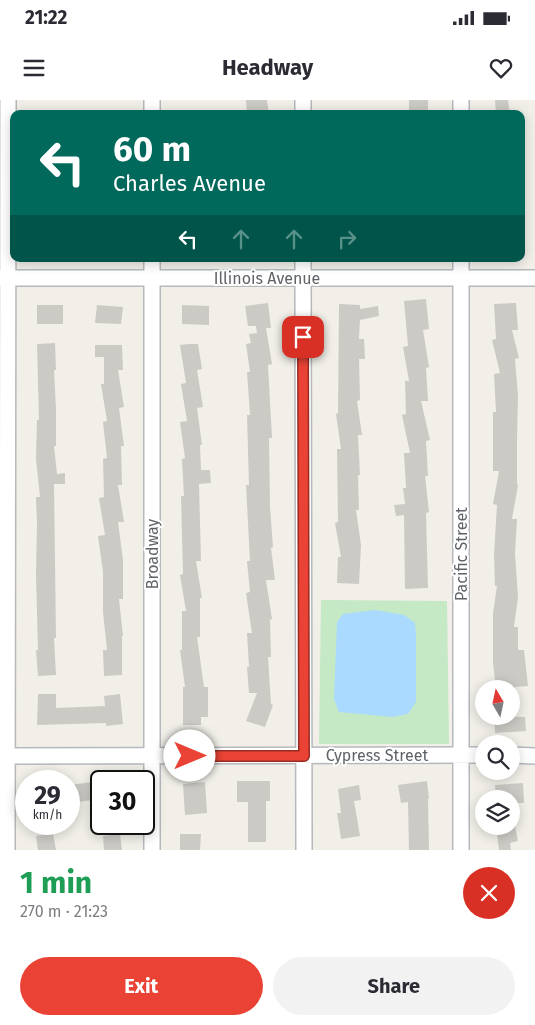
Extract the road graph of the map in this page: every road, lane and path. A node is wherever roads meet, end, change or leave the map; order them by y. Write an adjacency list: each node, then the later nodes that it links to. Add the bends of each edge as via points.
1 (8, 100): 5 (street)
2 (152, 262): 6 (street, Broadway)
3 (303, 262): 7 (street)
4 (461, 262): 8 (street, Pacific Street)
5 (4, 278): 6 (street, Illinois Avenue); 12 (street)
6 (152, 278): 7 (street, Illinois Avenue); 13 (street, Broadway)
7 (303, 278): 8 (street, Illinois Avenue); 14 (street)
8 (461, 278): 9 (street, Illinois Avenue); 10 (street, Pacific Street)
9 (535, 278)
10 (461, 755): 11 (street, Cypress Street); 14 (street, Cypress Street); 20 (street, Pacific Street)
11 (475, 755)
12 (4, 756): 13 (street, Cypress Street); 17 (street)
13 (152, 756): 14 (street, Cypress Street); 18 (street, Broadway)
14 (304, 756): 19 (street)
15 (520, 756): 16 (street)
16 (535, 756)
17 (7, 850)
18 (152, 850)
19 (304, 850)
20 (461, 850)

